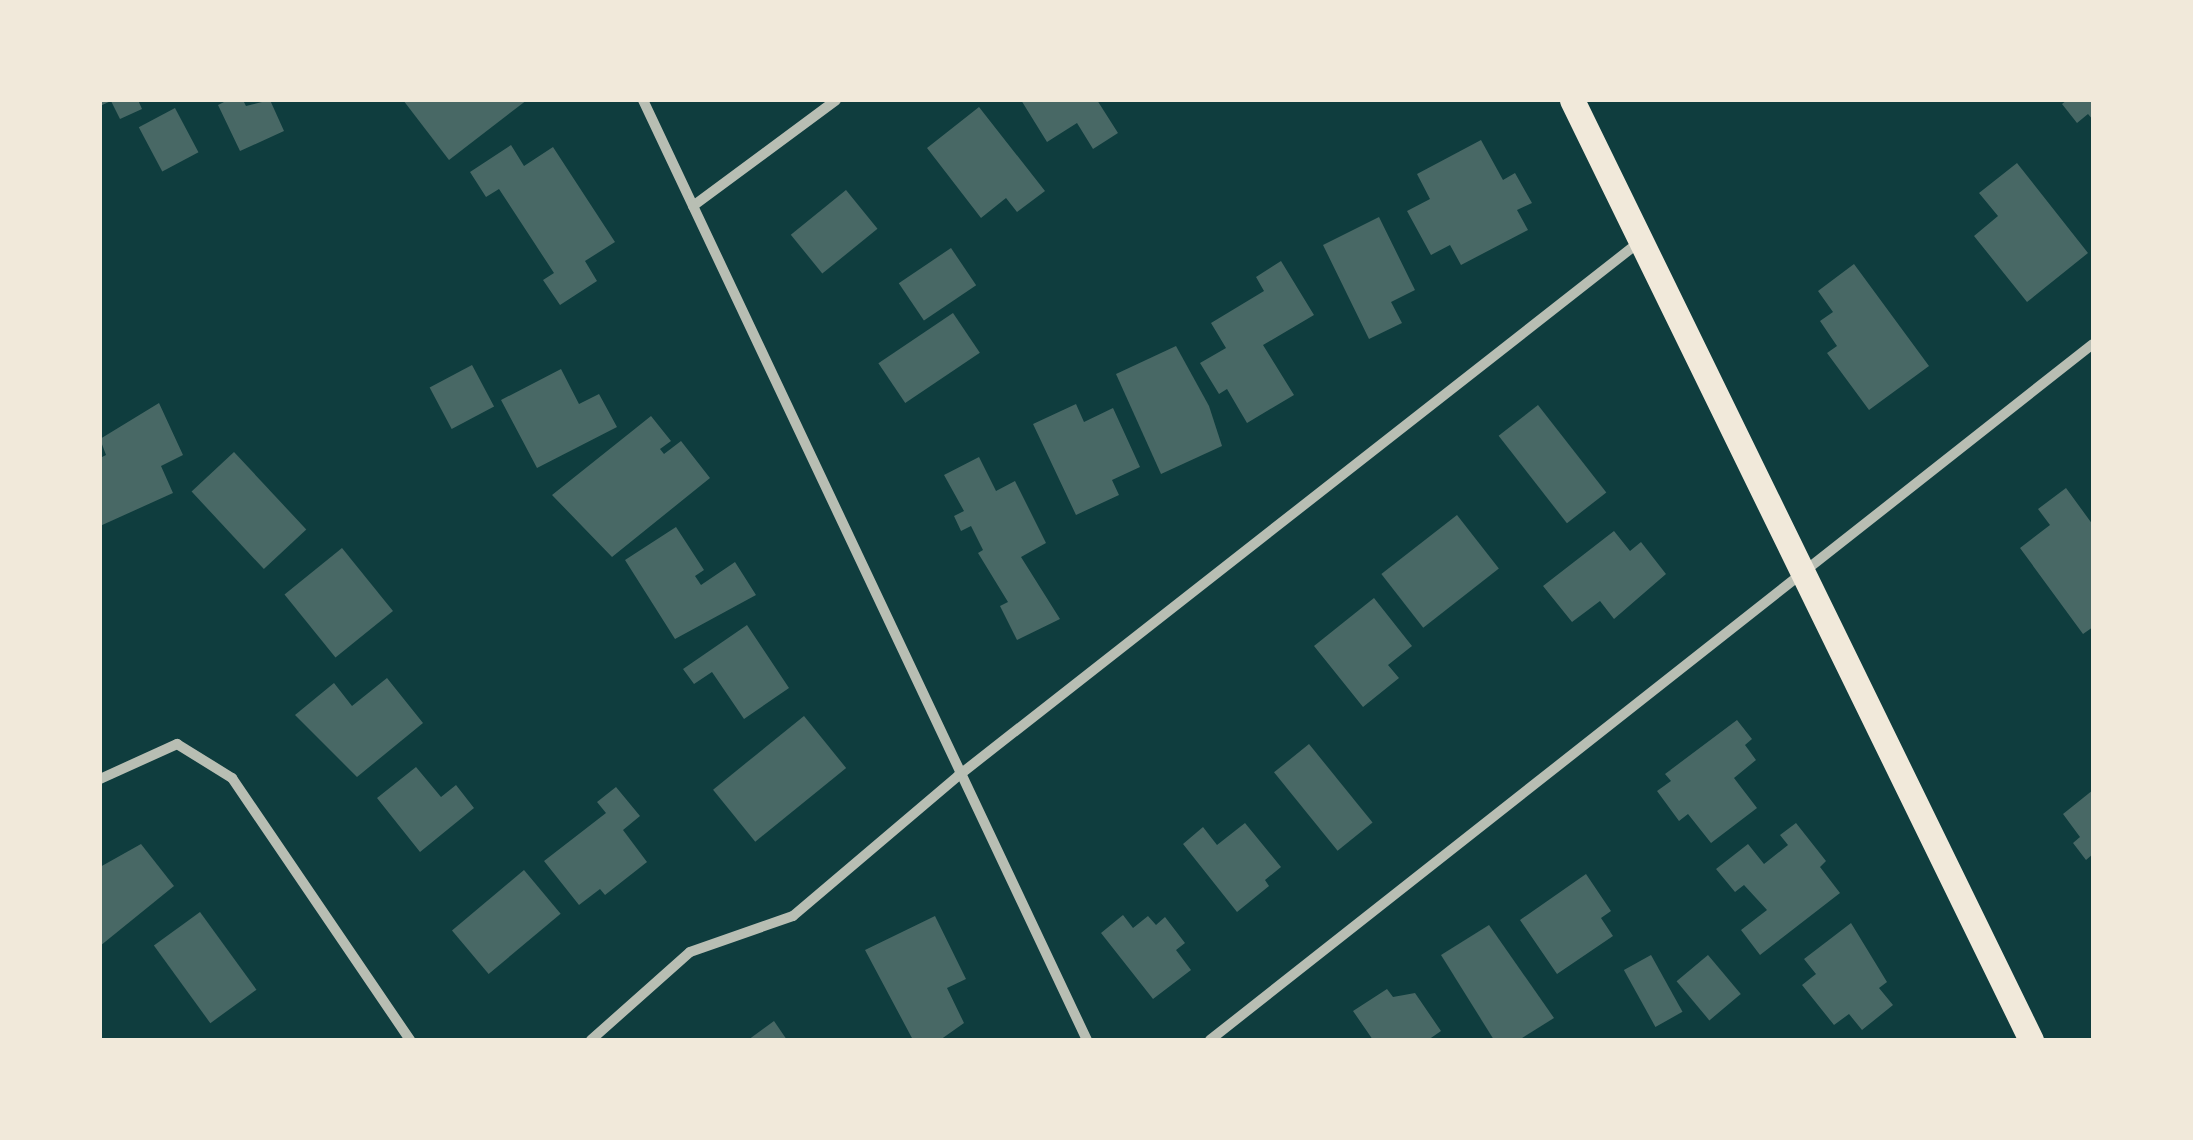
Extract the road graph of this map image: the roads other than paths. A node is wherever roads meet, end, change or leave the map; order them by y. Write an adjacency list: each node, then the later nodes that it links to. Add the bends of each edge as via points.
1 (643, 100): 4 (street)
2 (836, 100): 4 (street)
3 (1572, 100): 5 (main road)
4 (693, 206): 8 (street)
5 (1639, 242): 7 (main road); 8 (street)
6 (2093, 344): 7 (street, via 1847,533)
7 (1806, 572): 13 (street); 14 (main road)
8 (958, 776): 11 (street, via 793,916 690,952); 12 (street)
9 (100, 779): 10 (street, via 177,744 232,778)
10 (410, 1040)
11 (590, 1040)
12 (1086, 1040)
13 (1210, 1040)
14 (2031, 1040)

